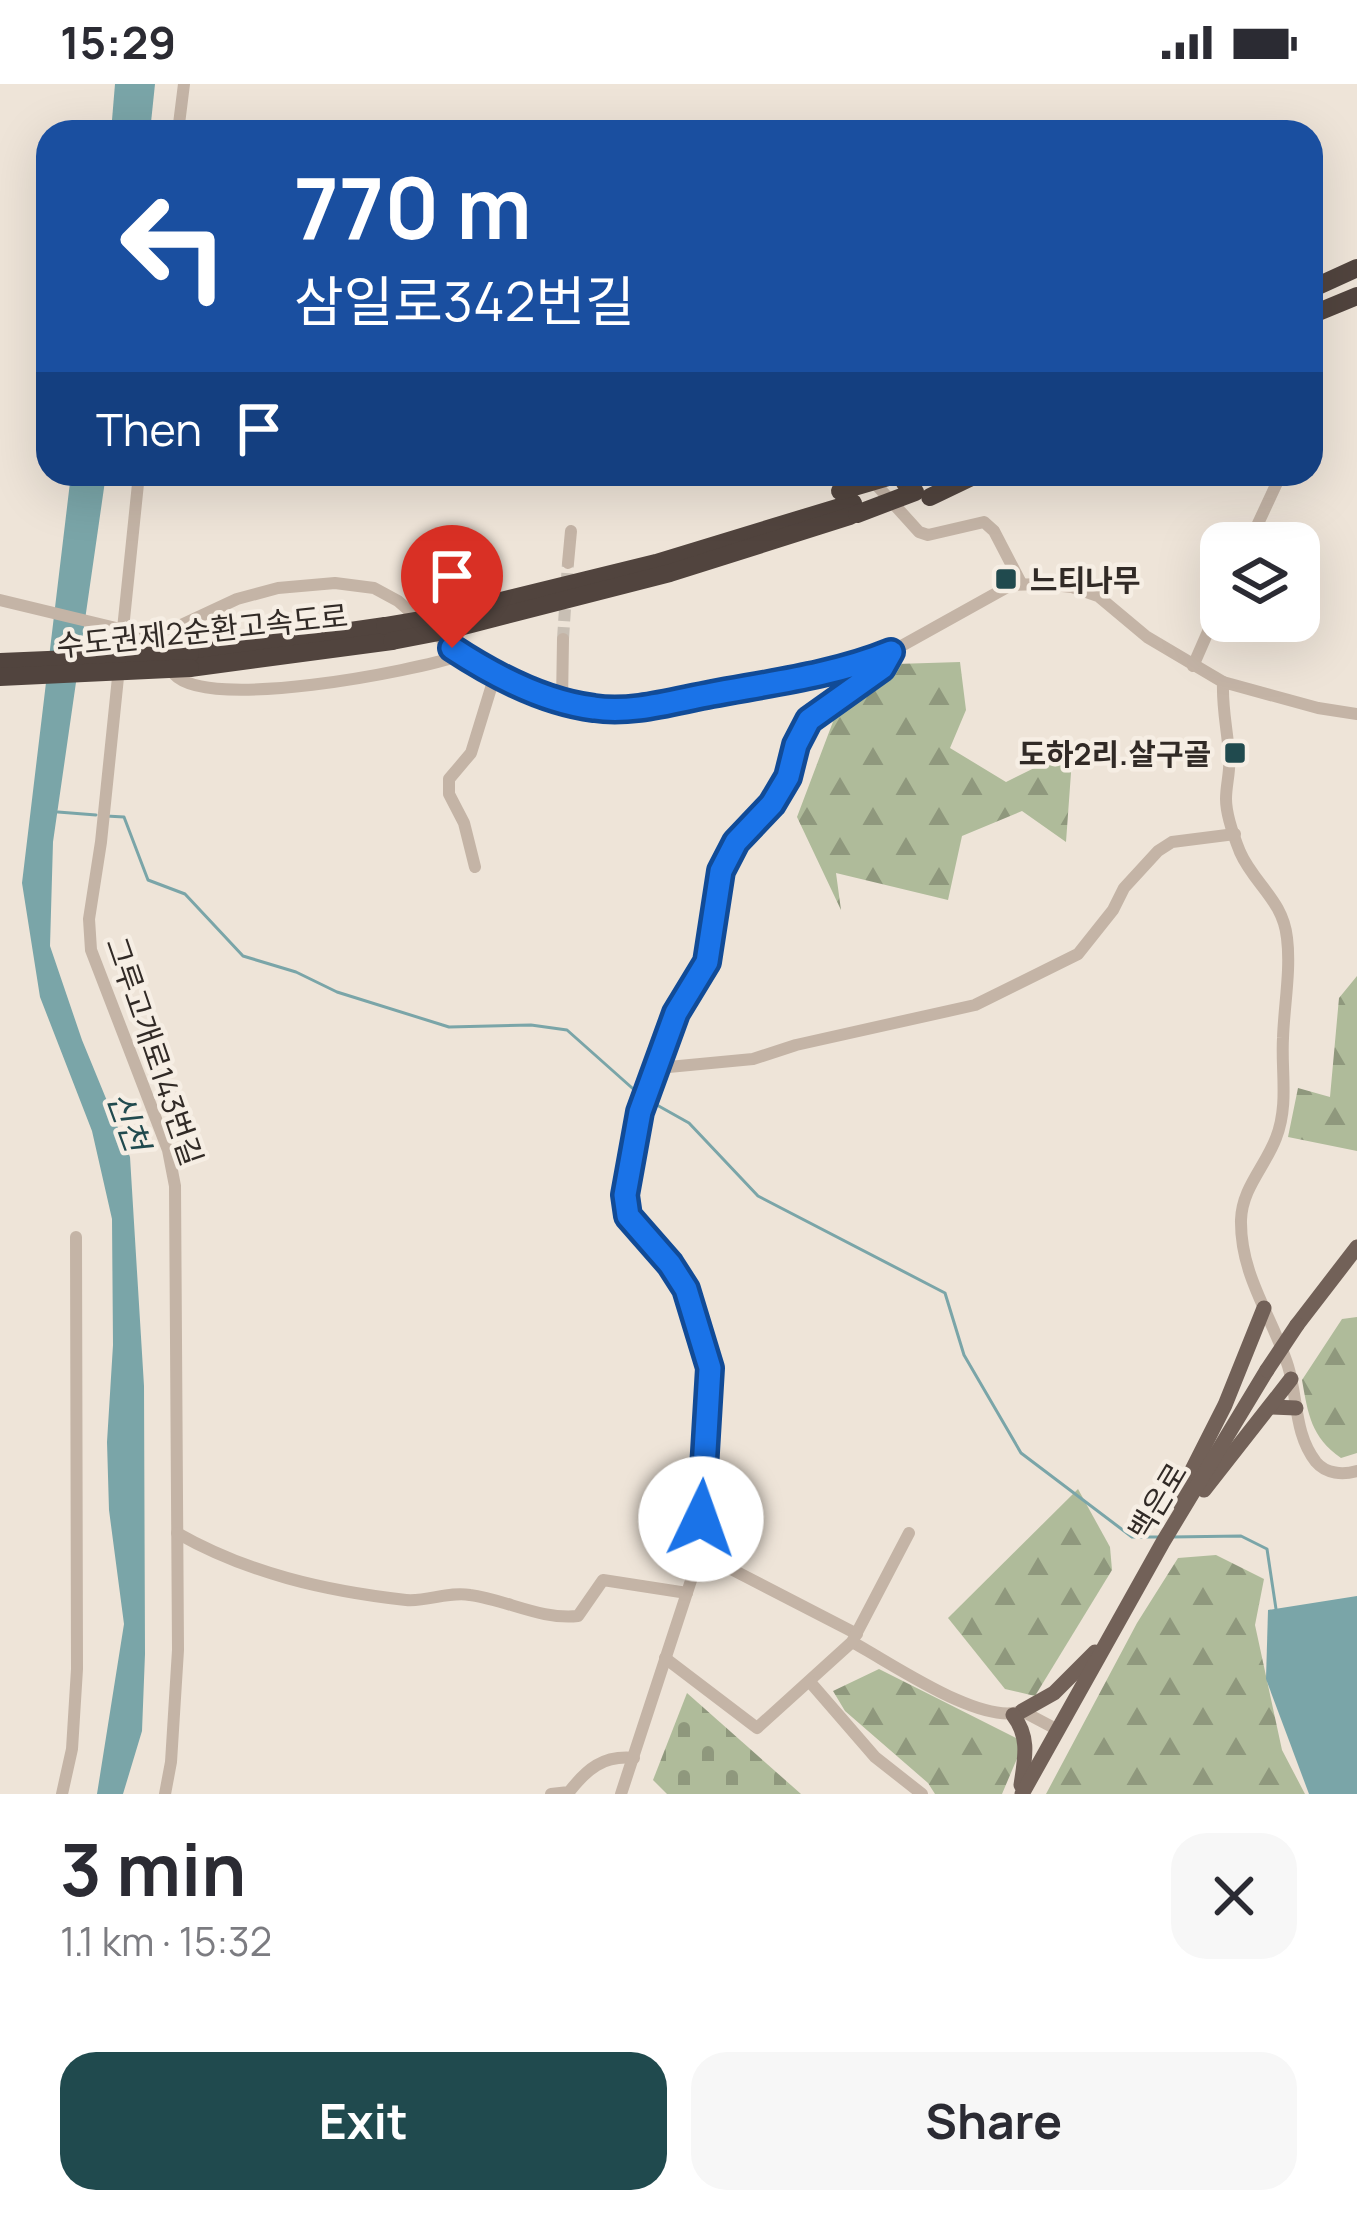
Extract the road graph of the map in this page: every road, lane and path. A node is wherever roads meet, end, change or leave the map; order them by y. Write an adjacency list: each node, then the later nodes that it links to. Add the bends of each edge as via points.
1 (184, 84): 2 (street)
2 (180, 120)
3 (1357, 268): 4 (highway)
4 (1323, 284)
5 (1357, 296): 6 (highway)
6 (1323, 310)
7 (138, 486): 25 (street, 그루고개로143번길)
8 (877, 486): 19 (street, via 919,532 984,522)
9 (908, 486): 13 (highway, bridge)
10 (908, 486): 13 (highway, 수도권제2순환고속도로, bridge)
11 (913, 486): 14 (highway)
12 (1276, 486): 15 (street)
13 (850, 503): 21 (highway, 수도권제2순환고속도로); 23 (highway, 수도권제2순환고속도로, via 758,548)
14 (887, 515)
15 (1259, 522)
16 (571, 531): 18 (street)
17 (687, 548): 21 (highway)
18 (568, 562)
19 (1021, 583): 28 (street); 32 (street, via 1098,596)
20 (656, 587): 23 (highway)
21 (562, 588): 24 (highway, 수도권제2순환고속도로)
22 (0, 600): 25 (street)
23 (507, 616): 24 (highway, 수도권제2순환고속도로)
24 (438, 624): 31 (highway, 수도권제2순환고속도로, bridge)
25 (120, 627): 29 (street, via 177,627 256,592 335,583 398,601); 48 (street, 그루고개로143번길, via 89,919 92,950 176,1186)
26 (563, 639): 36 (street)
27 (1204, 642): 32 (street)
28 (891, 652): 36 (street, via 655,705 601,710); 40 (street, via 882,668 809,720 772,804 736,842 721,871 707,962 676,1013)
29 (462, 655): 31 (street, via 302,687 207,689 183,684); 33 (street)
30 (0, 662): 31 (highway, 수도권제2순환고속도로, bridge)
31 (185, 665): 34 (highway, 수도권제2순환고속도로, bridge)
32 (1193, 666): 35 (street)
33 (495, 675): 36 (street); 39 (street, via 470,752 449,779)
34 (0, 677)
35 (1223, 682): 37 (street); 38 (street)
36 (562, 702)
37 (1357, 714)
38 (1234, 834): 40 (street, via 1158,851 1078,953 975,1005 752,1059); 43 (street, via 1251,872 1281,908 1288,940 1280,1123 1244,1196 1241,1221 1248,1276)
39 (476, 867)
40 (658, 1068): 51 (street, via 640,1112 625,1195 628,1216 686,1289 710,1368)
41 (76, 1237): 60 (street, via 77,1669)
42 (1357, 1247): 49 (main road, 백은로, bridge, via 1267,1370)
43 (1264, 1308): 44 (street); 49 (main road)
44 (1291, 1379): 45 (main road); 46 (street)
45 (1272, 1407): 46 (main road); 49 (main road)
46 (1296, 1408): 47 (street, via 1319,1467)
47 (1357, 1471)
48 (177, 1532): 52 (street, via 219,1557 287,1580 411,1600 466,1594 560,1618 578,1616 603,1580); 61 (street, 그루고개로143번길)
49 (1169, 1532): 53 (main road, 백은로)
50 (909, 1533): 54 (street)
51 (700, 1553): 52 (street); 54 (street)
52 (687, 1593): 55 (street)
53 (1110, 1637): 57 (main road, via 1054,1693); 58 (main road, 백은로)
54 (855, 1638): 56 (street); 57 (street, via 978,1710)
55 (665, 1658): 56 (street, via 757,1728); 59 (street)
56 (810, 1682): 64 (street, via 875,1757)
57 (1017, 1713): 58 (street); 65 (main road, via 1026,1748)
58 (1058, 1730): 65 (main road, 백은로)
59 (634, 1758): 62 (street, via 609,1757 569,1792); 63 (street)
60 (62, 1794)
61 (166, 1794)
62 (551, 1794)
63 (621, 1794)
64 (922, 1794)
65 (1021, 1794)

